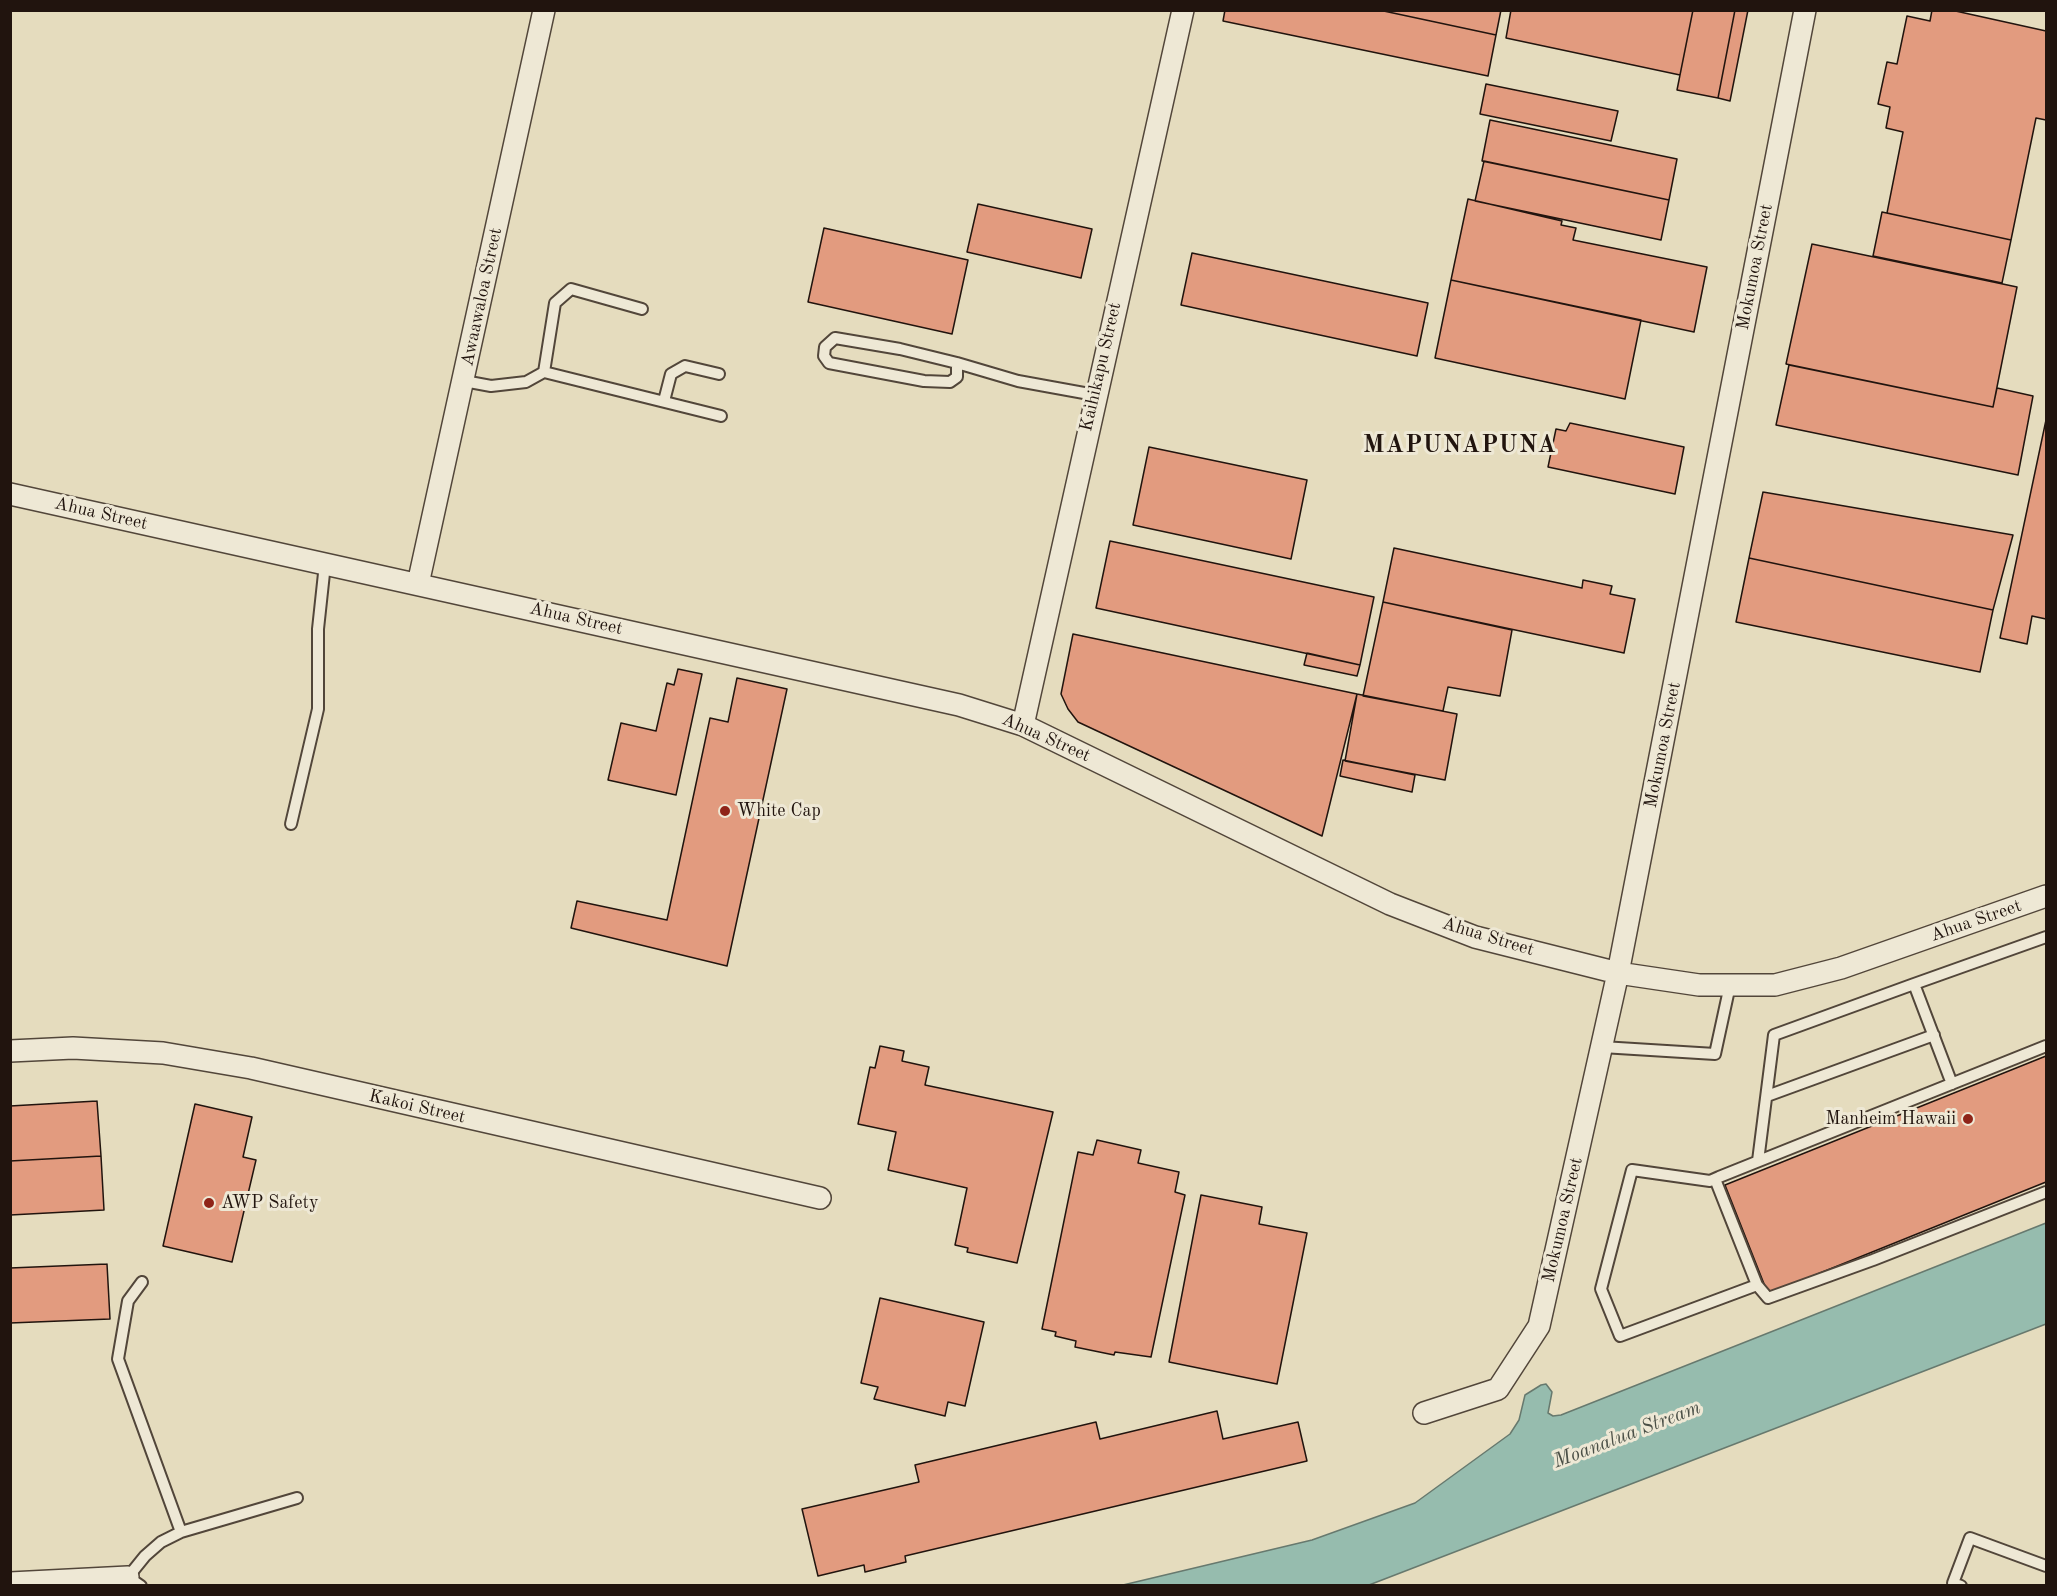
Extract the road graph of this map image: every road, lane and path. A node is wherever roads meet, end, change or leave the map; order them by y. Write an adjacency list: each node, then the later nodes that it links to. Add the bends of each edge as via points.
1 (544, 10): 8 (street, Awaawaloa Street)
2 (1183, 10): 9 (street, Kaihikapu Street)
3 (1804, 10): 19 (street, Mokumoa Street)
4 (642, 309): 6 (lane, via 570,289 555,303)
5 (957, 363): 5 (lane, via 835,338 825,347 824,356 829,363 924,381 950,382 957,377); 9 (lane, via 1018,381)
6 (544, 372): 8 (lane, via 525,382 491,386); 10 (lane)
7 (719, 374): 10 (lane, via 685,366 671,374)
8 (464, 381): 14 (street, Awaawaloa Street)
9 (1095, 395): 15 (street, Kaihikapu Street)
10 (664, 401): 11 (lane)
11 (721, 416)
12 (10, 494): 13 (street, Ahua Street)
13 (325, 564): 14 (street, Ahua Street); 16 (lane, via 318,629 318,709)
14 (418, 584): 15 (street, Ahua Street, via 959,705)
15 (1023, 725): 19 (street, Ahua Street, via 1390,904 1475,937)
16 (291, 824)
17 (2046, 896): 21 (street, Ahua Street, via 1841,968 1775,985)
18 (2046, 937): 20 (lane)
19 (1618, 973): 21 (street, Ahua Street, via 1699,985); 24 (street, Mokumoa Street)
20 (1914, 984): 22 (lane); 27 (lane, via 1774,1035)
21 (1730, 985): 24 (lane, via 1715,1054)
22 (1934, 1035): 26 (lane); 27 (lane)
23 (2046, 1046): 26 (lane)
24 (1602, 1047): 34 (street, Mokumoa Street, via 1539,1326 1498,1389)
25 (10, 1051): 31 (street, Kakoi Street, via 73,1048 163,1053 251,1068)
26 (1952, 1084): 28 (lane)
27 (1767, 1096): 28 (lane)
28 (1758, 1161): 29 (lane)
29 (1715, 1179): 33 (lane); 33 (lane, via 1632,1170 1601,1289 1605,1302 1620,1336)
30 (2046, 1192): 33 (lane, via 1768,1298)
31 (819, 1198)
32 (142, 1281): 36 (lane, via 128,1300 118,1359)
33 (1757, 1285)
34 (1424, 1413)
35 (297, 1498): 36 (lane)
36 (181, 1532): 38 (lane, via 145,1556)
37 (2046, 1566): 40 (lane, via 1970,1538)
38 (135, 1581): 39 (street)
39 (10, 1583)
40 (1955, 1585)

